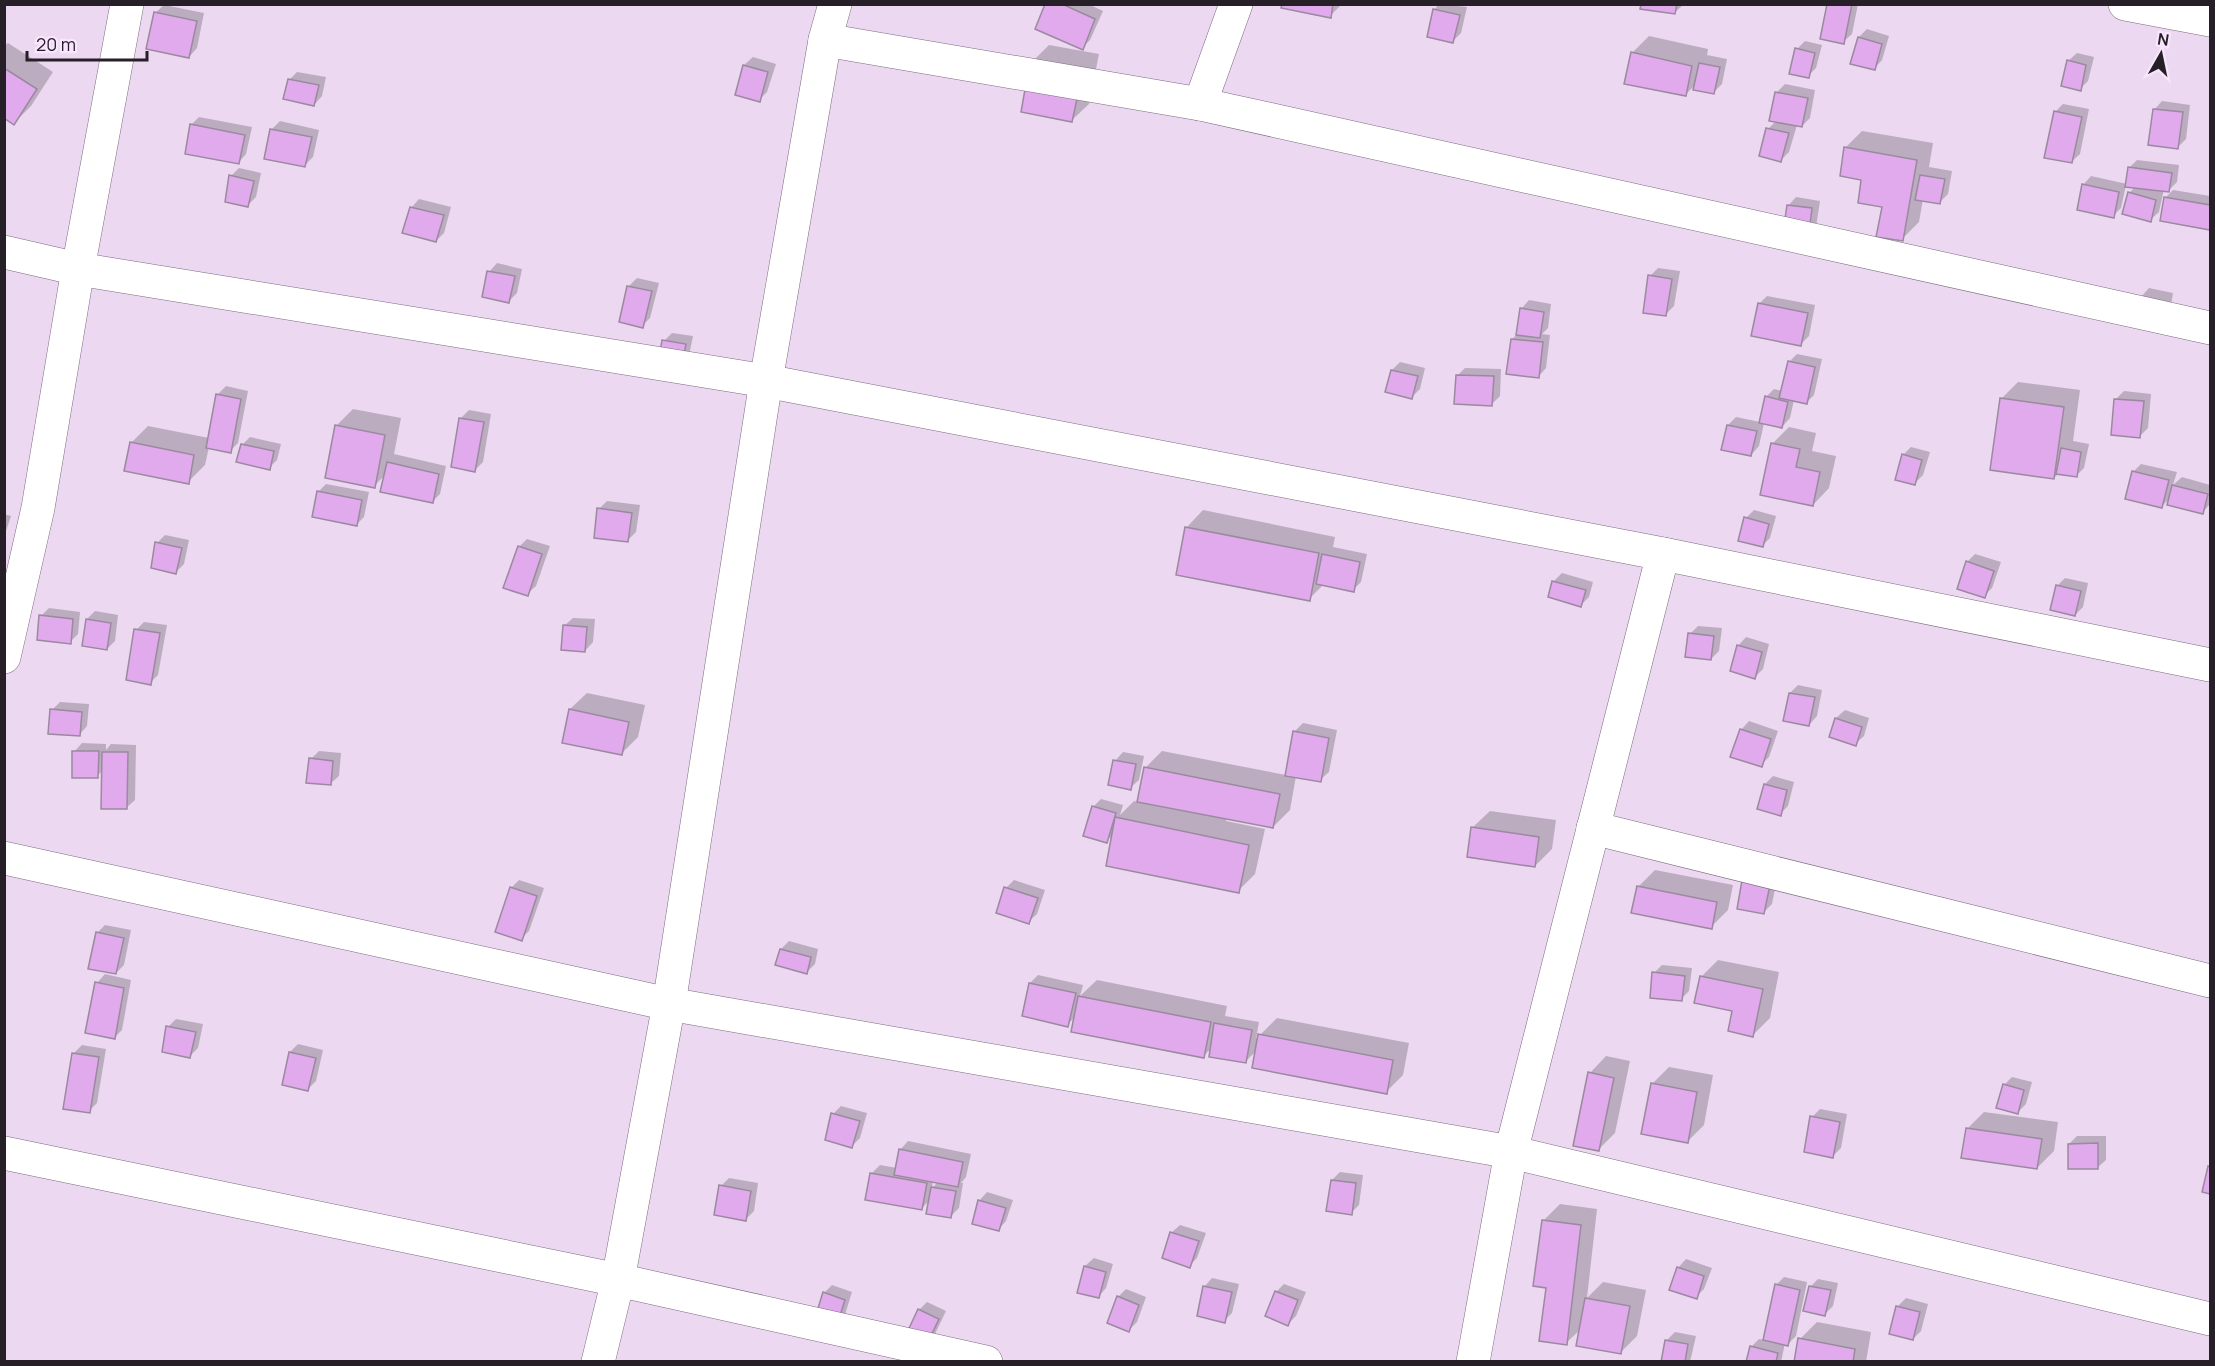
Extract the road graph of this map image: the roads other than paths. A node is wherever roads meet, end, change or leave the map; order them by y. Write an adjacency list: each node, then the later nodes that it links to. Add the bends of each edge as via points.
1 (127, 4): 9 (street)
2 (836, 4): 6 (street)
3 (1236, 4): 7 (street)
4 (2126, 4): 5 (street)
5 (2211, 20)
6 (825, 40): 7 (street); 11 (street)
7 (1200, 104): 10 (street)
8 (4, 252): 9 (street)
9 (78, 268): 11 (street); 13 (street, via 38,508)
10 (2211, 328)
11 (766, 381): 12 (street); 18 (street)
12 (1663, 554): 14 (street); 15 (street)
13 (4, 657)
14 (2211, 665)
15 (1593, 828): 17 (street); 19 (street)
16 (4, 858): 18 (street)
17 (2211, 981)
18 (669, 1004): 19 (street); 21 (street)
19 (1511, 1152): 22 (street); 25 (street)
20 (4, 1153): 21 (street)
21 (618, 1280): 23 (street); 24 (street)
22 (2211, 1319)
23 (598, 1362)
24 (986, 1362)
25 (1473, 1362)

